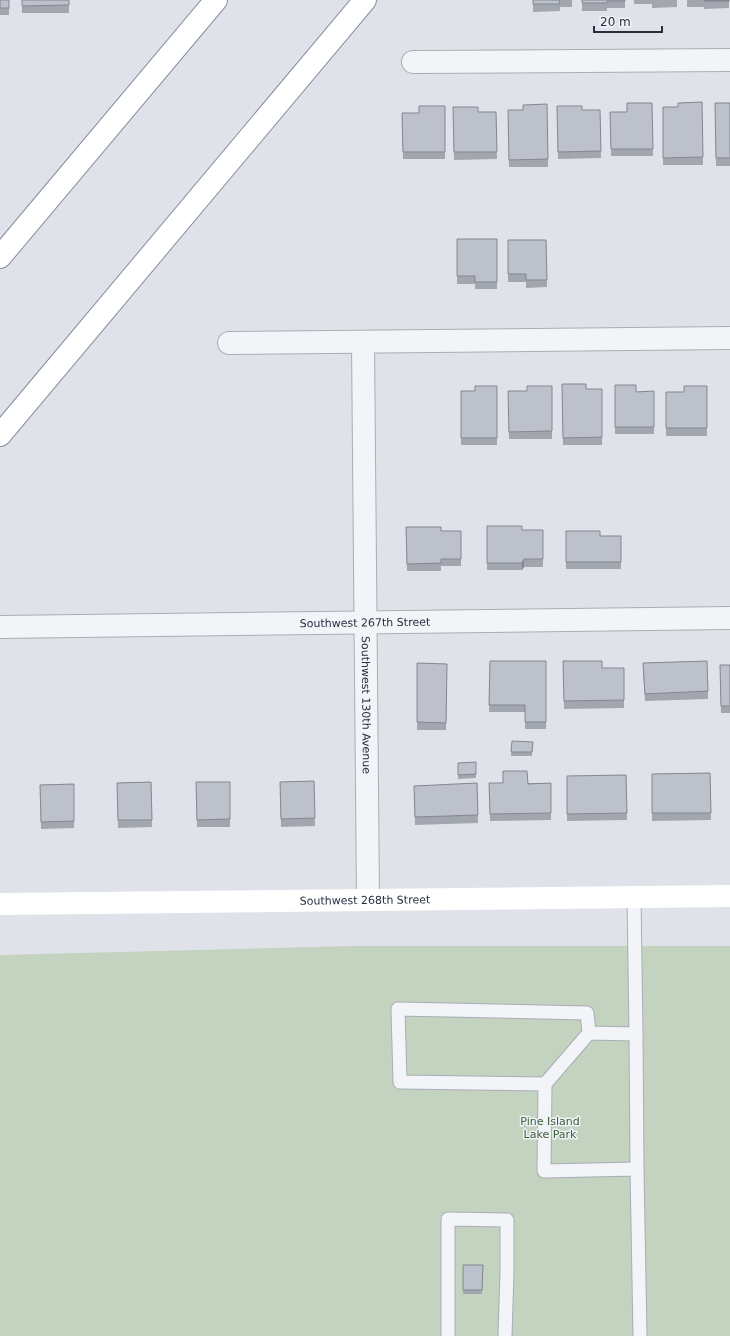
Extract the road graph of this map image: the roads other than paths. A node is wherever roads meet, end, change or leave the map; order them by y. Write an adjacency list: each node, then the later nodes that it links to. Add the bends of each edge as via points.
1 (216, 0): 5 (main road)
2 (365, 0): 9 (main road)
3 (730, 60): 4 (street)
4 (413, 62)
5 (0, 257)
6 (730, 338): 7 (street)
7 (363, 342): 8 (street); 11 (street, Southwest 130th Avenue)
8 (229, 343)
9 (0, 435)
10 (730, 618): 11 (street, Southwest 267th Street)
11 (365, 623): 12 (street, Southwest 267th Street); 15 (street, Southwest 130th Avenue)
12 (0, 627)
13 (730, 896): 14 (main road, Southwest 268th Street)
14 (634, 897): 15 (main road, Southwest 268th Street); 18 (lane)
15 (368, 899): 16 (main road, Southwest 268th Street)
16 (0, 904)
17 (589, 1033): 18 (lane); 19 (lane); 19 (lane, via 587,1013 398,1009 400,1082)
18 (636, 1034): 20 (lane)
19 (545, 1084): 20 (lane, via 544,1171)
20 (637, 1169): 23 (lane)
21 (448, 1336): 22 (lane, via 448,1219 507,1220)
22 (505, 1336)
23 (640, 1336)

